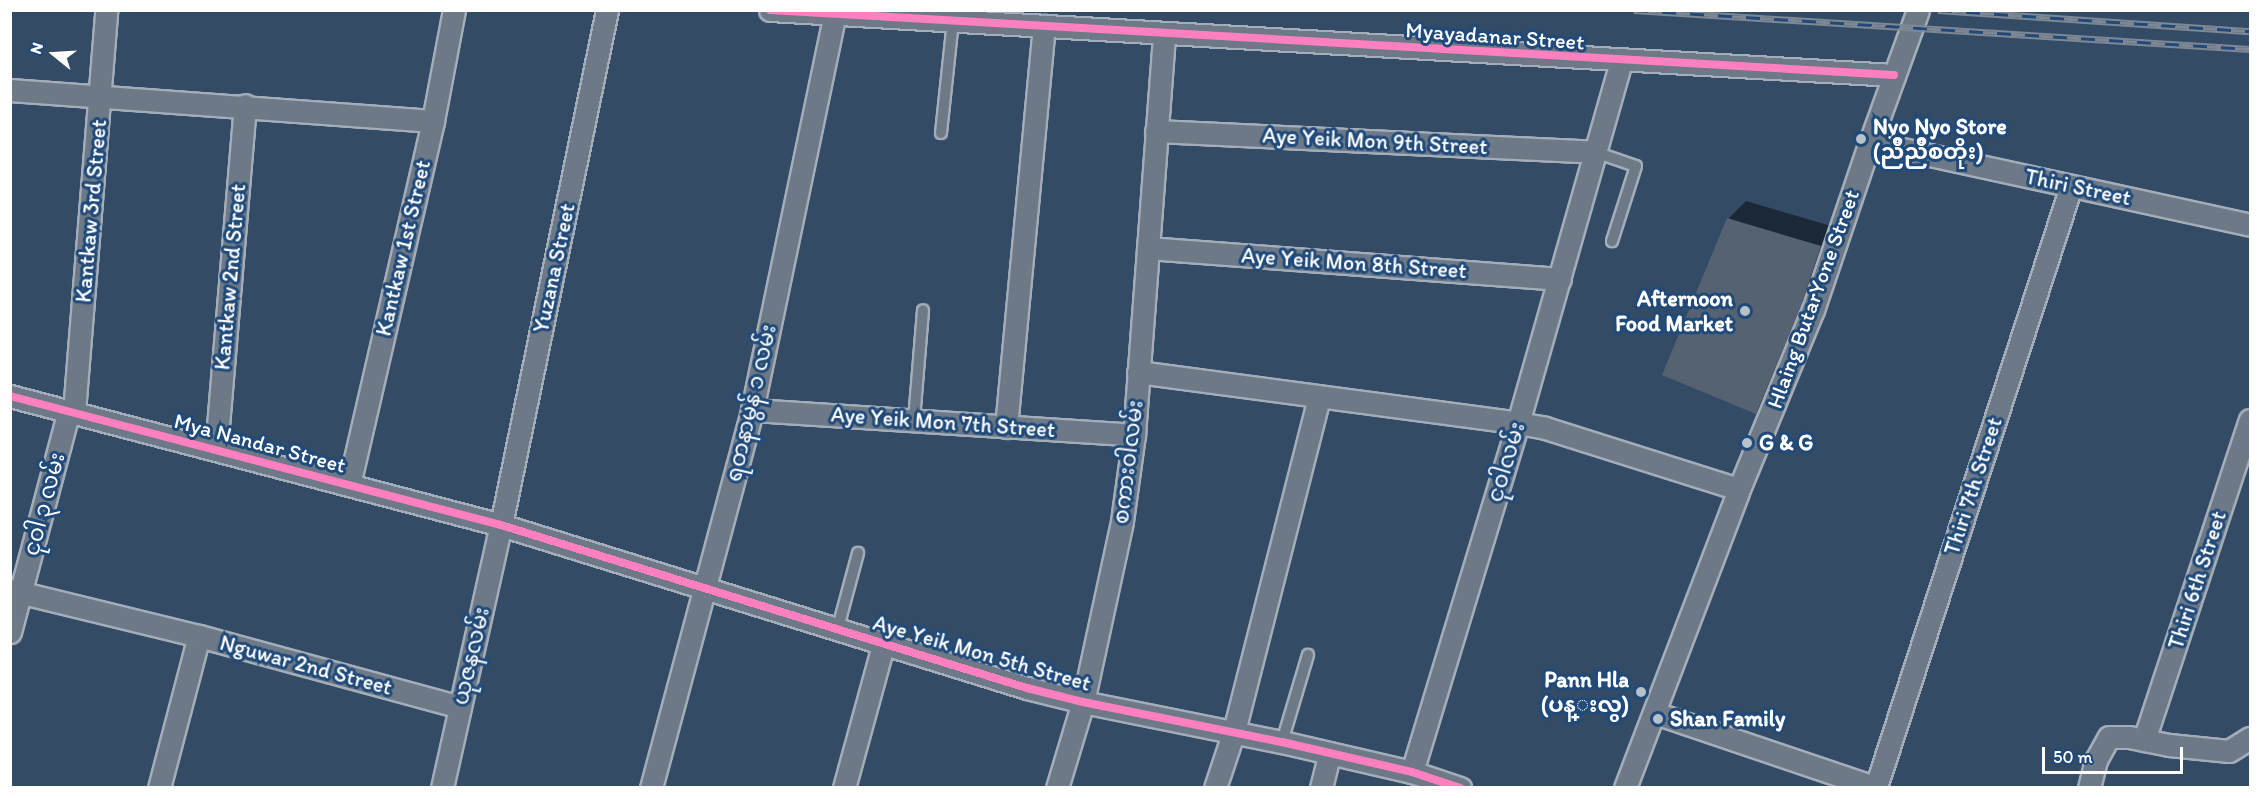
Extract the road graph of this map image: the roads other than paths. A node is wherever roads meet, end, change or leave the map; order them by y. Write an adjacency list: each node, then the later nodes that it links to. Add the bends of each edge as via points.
1 (106, 10): 13 (street, Kantkaw 3rd Street)
2 (454, 10): 15 (street, Kantkaw 1st Street)
3 (607, 10): 39 (street, Yuzana Street)
4 (770, 10): 6 (street, Myayadanar Street)
5 (1918, 10): 11 (street, Hlaing ButarYone Street)
6 (835, 14): 7 (street, Myayadanar Street); 29 (street, ရတနာမွန် ၁ လမ်း)
7 (953, 21): 8 (street, Myayadanar Street); 17 (lane)
8 (1044, 26): 9 (street, Myayadanar Street); 34 (street)
9 (1164, 34): 10 (street, Myayadanar Street); 16 (street, စကား၀ါလမ်း)
10 (1621, 61): 11 (street, Myayadanar Street); 19 (street, ငုဝါလမ်း)
11 (1894, 75): 18 (street, Hlaing ButarYone Street)
12 (10, 90): 13 (street)
13 (101, 97): 14 (street); 30 (street, Kantkaw 3rd Street)
14 (245, 105): 15 (street); 36 (street, Kantkaw 2nd Street)
15 (433, 121): 37 (street, Kantkaw 1st Street)
16 (1156, 130): 19 (street, Aye Yeik Mon 9th Street); 23 (street, စကား၀ါလမ်း)
17 (940, 133)
18 (1870, 142): 20 (street, Thiri Street); 38 (street, Hlaing ButarYone Street, via 1814,309)
19 (1595, 152): 22 (lane, via 1636,166); 24 (street, ငုဝါလမ်း)
20 (2071, 186): 21 (street, Thiri Street); 57 (street, Thiri 7th Street)
21 (2250, 225)
22 (1612, 241)
23 (1148, 248): 24 (street, Aye Yeik Mon 8th Street); 26 (street, စကား၀ါလမ်း)
24 (1560, 279): 33 (street, ငုဝါလမ်း)
25 (923, 310): 31 (lane)
26 (1138, 372): 28 (street); 35 (street, စကား၀ါလမ်း)
27 (10, 396): 30 (street, Mya Nandar Street)
28 (1319, 397): 33 (street); 51 (street)
29 (752, 410): 31 (street, Aye Yeik Mon 7th Street); 41 (street, ရတနာမွန် ၁ လမ်း)
30 (71, 411): 36 (street, Mya Nandar Street); 42 (street, ငုဝါ ၃ လမ်း)
31 (914, 420): 34 (street, Aye Yeik Mon 7th Street)
32 (2250, 420): 53 (street, Thiri 6th Street)
33 (1518, 423): 38 (street); 56 (street, ငုဝါလမ်း)
34 (1006, 427): 35 (street, Aye Yeik Mon 7th Street)
35 (1134, 435): 48 (street, စကား၀ါလမ်း, via 1122,521)
36 (216, 450): 37 (street, Mya Nandar Street)
37 (349, 485): 39 (street, Mya Nandar Street)
38 (1739, 489): 50 (street, Hlaing ButarYone Street)
39 (501, 525): 41 (street, Aye Yeik Mon 5th Street); 49 (street, ယုဇနလမ်း)
40 (858, 553): 43 (lane)
41 (704, 589): 43 (street, Aye Yeik Mon 5th Street); 60 (street, ရတနာမွန် ၁ လမ်း)
42 (16, 591): 44 (street, ငုဝါ ၃ လမ်း); 45 (street)
43 (837, 631): 46 (street, Aye Yeik Mon 5th Street)
44 (10, 632)
45 (199, 636): 49 (street, Nguwar 2nd Street); 58 (street, Nguwar 2nd Street)
46 (883, 645): 48 (street, Aye Yeik Mon 5th Street); 61 (street)
47 (1308, 655): 54 (lane)
48 (1083, 702): 51 (street, Aye Yeik Mon 5th Street); 62 (street, စကား၀ါလမ်း)
49 (460, 707): 59 (street, ယုဇနလမ်း)
50 (1656, 713): 57 (street); 66 (street, Hlaing ButarYone Street)
51 (1234, 731): 54 (street, Aye Yeik Mon 5th Street); 63 (street)
52 (2250, 738): 53 (street, via 2229,751)
53 (2144, 740): 67 (street, via 2109,737 2096,760)
54 (1282, 742): 55 (street, Aye Yeik Mon 5th Street)
55 (1330, 753): 56 (street, Aye Yeik Mon 5th Street); 64 (street)
56 (1412, 772): 65 (street, Aye Yeik Mon 5th Street)
57 (1876, 787)
58 (159, 788)
59 (442, 788)
60 (651, 788)
61 (844, 788)
62 (1057, 788)
63 (1215, 788)
64 (1321, 788)
65 (1460, 788)
66 (1625, 788)
67 (2089, 788)

